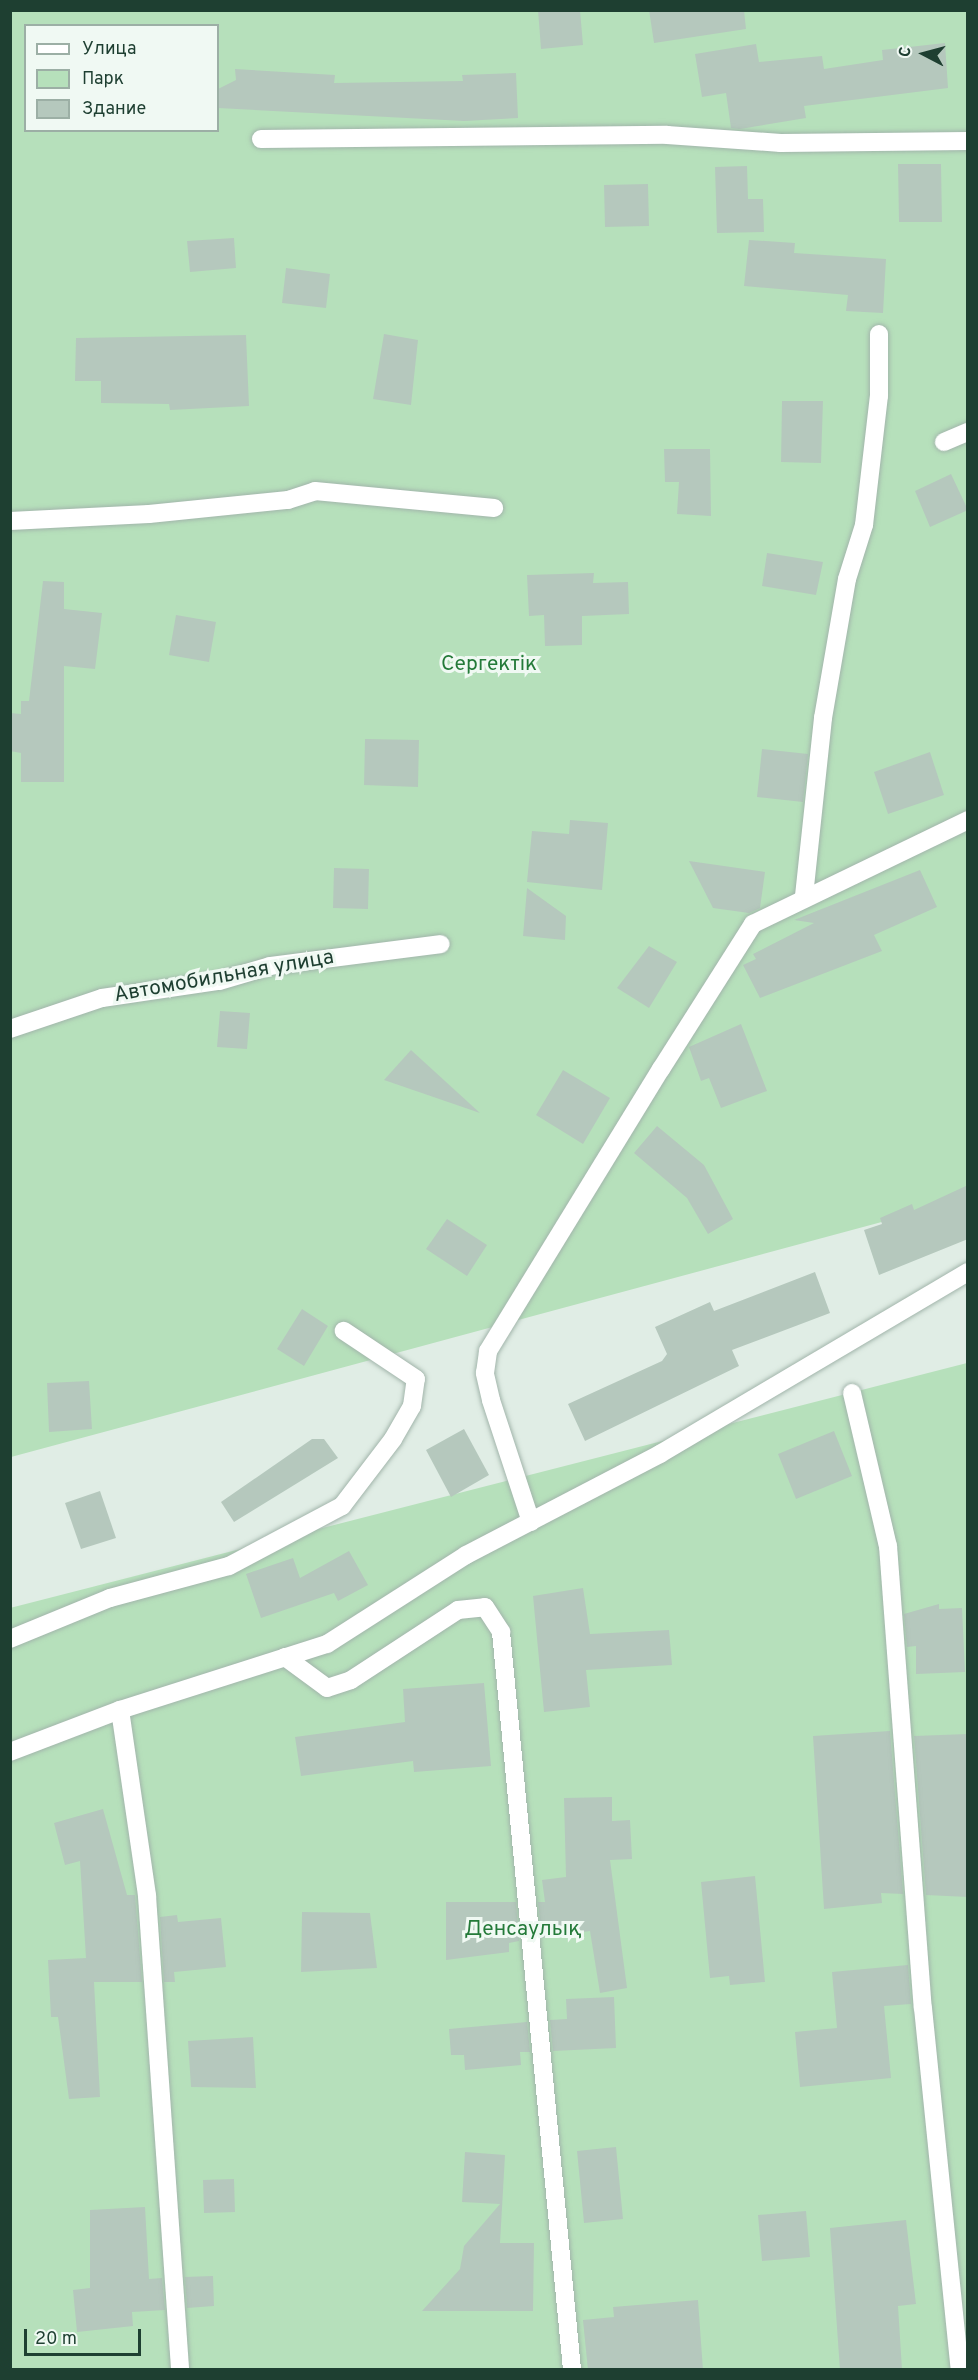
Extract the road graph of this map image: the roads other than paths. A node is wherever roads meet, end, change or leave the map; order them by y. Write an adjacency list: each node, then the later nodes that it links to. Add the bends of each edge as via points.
1 (261, 139): 2 (street, via 667,135 781,142)
2 (968, 141)
3 (879, 334): 9 (street, via 879,396 864,525 848,579 823,718)
4 (968, 432): 5 (street)
5 (944, 442)
6 (494, 508): 7 (street, via 315,491 288,500 149,514)
7 (10, 521)
8 (968, 820): 9 (street)
9 (804, 896): 15 (street, via 747,933 488,1351 484,1373)
10 (441, 944): 11 (street, Автомобильная улица, via 270,966 219,981 102,998)
11 (10, 1029)
12 (968, 1272): 15 (street, via 660,1454)
13 (344, 1331): 16 (street, via 416,1379 412,1406 393,1439 342,1506 240,1561 110,1598)
14 (852, 1393): 22 (street, via 888,1546 923,2008)
15 (531, 1522): 17 (street, via 466,1555 327,1644)
16 (10, 1639)
17 (285, 1657): 18 (street); 21 (street, via 327,1688 351,1680 458,1610 485,1607 501,1632)
18 (120, 1710): 19 (street); 20 (street, via 147,1896)
19 (10, 1752)
20 (180, 2370)
21 (572, 2370)
22 (960, 2370)

